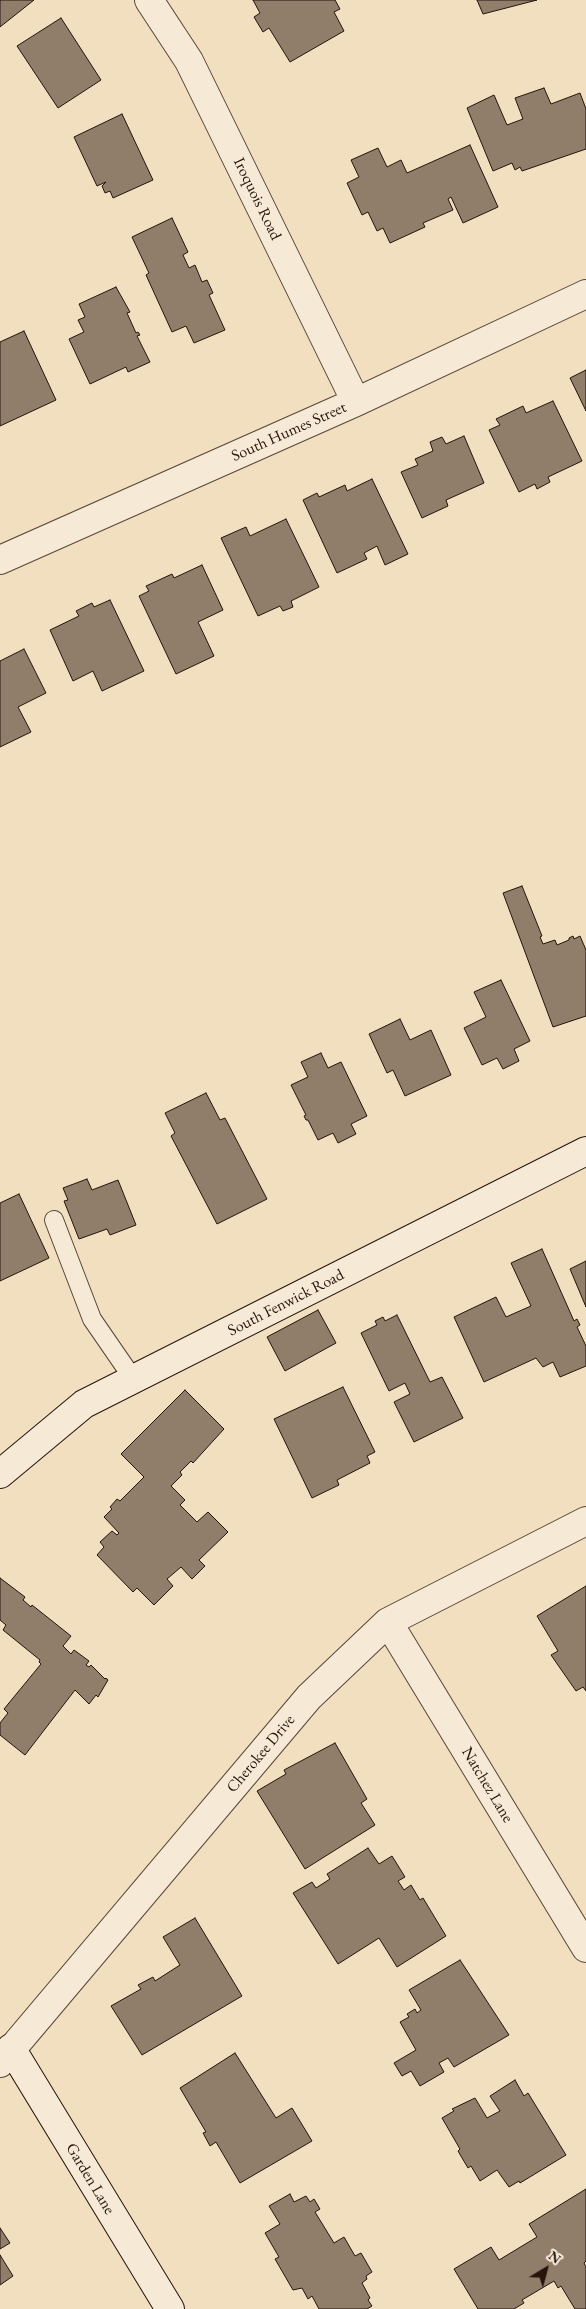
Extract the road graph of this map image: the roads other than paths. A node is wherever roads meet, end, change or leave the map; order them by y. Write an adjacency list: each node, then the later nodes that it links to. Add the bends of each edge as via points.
1 (149, 0): 3 (street, Iroquois Road, via 189,61)
2 (581, 296): 3 (street, South Humes Street)
3 (356, 402): 4 (street, South Humes Street)
4 (0, 560)
5 (586, 1151): 7 (street, South Fenwick Road)
6 (54, 1220): 7 (lane, via 92,1319)
7 (134, 1380): 8 (street, South Fenwick Road, via 84,1404)
8 (0, 1474)
9 (586, 1521): 10 (street, Cherokee Drive)
10 (388, 1622): 11 (street, Natchez Lane); 12 (street, Cherokee Drive, via 309,1697)
11 (586, 1948)
12 (6, 2056): 13 (street, Garden Lane)
13 (170, 2309)

